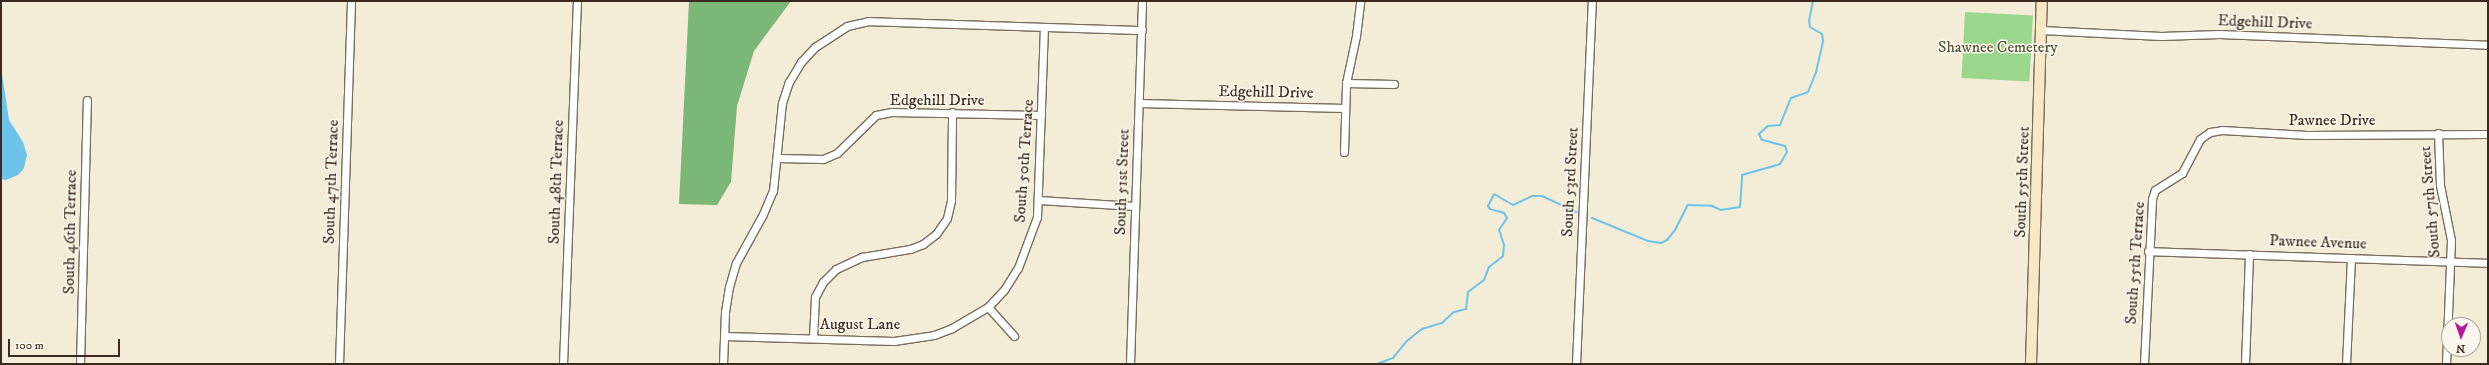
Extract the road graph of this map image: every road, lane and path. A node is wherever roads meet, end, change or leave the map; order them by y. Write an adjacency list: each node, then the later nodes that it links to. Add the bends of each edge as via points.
1 (351, 1): 35 (street, South 47th Terrace)
2 (577, 1): 36 (street, South 48th Terrace)
3 (1142, 1): 8 (street, South 51st Street)
4 (1360, 1): 11 (street)
5 (1592, 1): 39 (street, South 53rd Street)
6 (2042, 1): 9 (main road, South 55th Street)
7 (1044, 27): 8 (street); 17 (street, South 50th Terrace); 22 (street, via 868,21 847,26 815,47 801,62 789,82 782,103)
8 (1142, 30): 14 (street, South 51st Street)
9 (2041, 30): 10 (street, Edgehill Drive); 40 (main road, South 55th Street)
10 (2488, 45)
11 (1346, 83): 12 (street); 15 (street)
12 (1394, 84)
13 (87, 100): 34 (street, South 46th Terrace)
14 (1139, 103): 15 (street, Edgehill Drive); 24 (street, South 51st Street)
15 (1345, 108): 20 (street)
16 (952, 112): 17 (street, Edgehill Drive); 22 (street, Edgehill Drive, via 910,110 876,115 836,153 824,159); 33 (street, via 951,200 947,218 936,234 924,244 910,249 862,257 836,269 824,282 816,298)
17 (1041, 115): 23 (street, South 50th Terrace)
18 (2438, 133): 19 (street, Pawnee Drive); 21 (street, Pawnee Drive, via 2307,135 2222,130 2210,132 2200,139); 28 (street, South 57th Street, via 2440,185 2448,223)
19 (2486, 134)
20 (1344, 152)
21 (2190, 156): 25 (street, South 55th Terrace, via 2182,173 2156,190 2152,199)
22 (778, 158): 31 (street, via 773,191 766,209 736,262 725,312)
23 (1038, 200): 24 (street); 30 (street, South 50th Terrace, via 1035,223 1018,268 1004,290)
24 (1135, 206): 38 (street, South 51st Street)
25 (2148, 251): 26 (street, Pawnee Avenue); 41 (street, South 55th Terrace)
26 (2249, 254): 27 (street, Pawnee Avenue); 42 (street)
27 (2351, 258): 28 (street, Pawnee Avenue); 43 (street)
28 (2451, 261): 29 (street, Pawnee Avenue); 44 (street, South 57th Street)
29 (2488, 262)
30 (988, 307): 32 (street); 33 (street, August Lane, via 970,320 934,335 894,341)
31 (724, 336): 33 (street, August Lane); 37 (street)
32 (1014, 336)
33 (812, 338)
34 (80, 364)
35 (339, 364)
36 (563, 364)
37 (723, 364)
38 (1130, 364)
39 (1576, 364)
40 (2031, 364)
41 (2144, 364)
42 (2245, 364)
43 (2346, 364)
44 (2446, 364)

